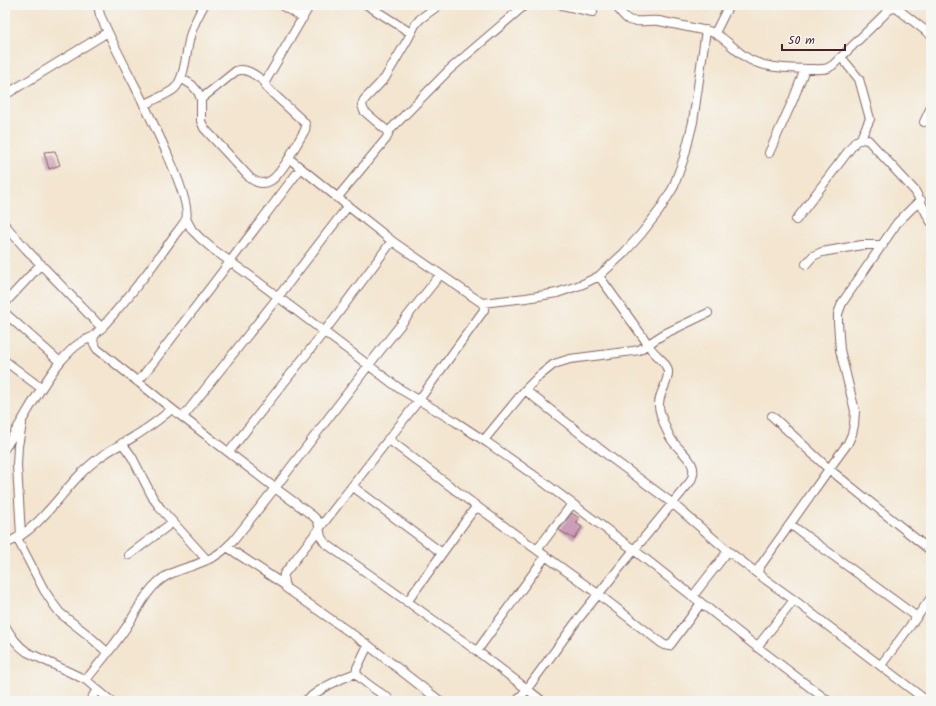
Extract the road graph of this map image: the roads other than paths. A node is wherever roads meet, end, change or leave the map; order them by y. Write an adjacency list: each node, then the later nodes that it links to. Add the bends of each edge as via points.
1 (98, 5): 14 (street)
2 (204, 5): 20 (street, via 190,33)
3 (281, 5): 12 (street)
4 (310, 5): 12 (street)
5 (367, 5): 15 (street)
6 (439, 5): 15 (street, via 420,19)
7 (525, 5): 27 (street, via 449,70)
8 (562, 5): 11 (street)
9 (616, 5): 13 (street, via 629,20 652,20)
10 (728, 5): 16 (street)
11 (593, 12)
12 (303, 18): 21 (street)
13 (706, 30): 16 (street); 45 (street, via 693,122 673,188 641,234)
14 (108, 32): 22 (street); 24 (street)
15 (411, 33): 27 (street, via 385,78 362,105 364,111)
16 (715, 33): 19 (street, via 756,62)
17 (931, 35): 18 (street, via 899,10 890,9)
18 (841, 58): 19 (street, via 828,68); 28 (street, via 859,79 870,118)
19 (805, 69): 29 (street)
20 (181, 78): 23 (street, via 192,85); 24 (street, via 173,90)
21 (265, 82): 23 (street, via 247,70 239,70); 30 (street, via 267,88 306,124)
22 (5, 95)
23 (201, 99): 30 (street, via 201,121 204,128 256,182 263,183 277,177)
24 (144, 105): 35 (street, via 175,172 186,208)
25 (931, 107): 26 (street)
26 (924, 122)
27 (388, 132): 32 (street, via 386,139)
28 (860, 140): 33 (street, via 868,140); 36 (street, via 856,141)
29 (769, 153)
30 (290, 157): 31 (street)
31 (301, 168): 32 (street); 41 (street)
32 (337, 198): 34 (street)
33 (921, 200): 37 (street); 40 (street, via 898,223)
34 (348, 206): 39 (street); 46 (street)
35 (186, 219): 41 (street, via 201,239); 51 (street)
36 (796, 220)
37 (931, 222)
38 (5, 225): 42 (street)
39 (392, 241): 44 (street); 52 (street)
40 (882, 245): 43 (street, via 862,245 822,252 813,256); 71 (street, via 842,303 838,314 840,350 855,411 854,425 848,443)
41 (230, 261): 46 (street); 58 (street)
42 (41, 264): 47 (street); 51 (street)
43 (806, 264)
44 (440, 275): 48 (street); 57 (street)
45 (599, 276): 48 (street, via 557,293); 54 (street)
46 (278, 297): 52 (street); 64 (street)
47 (5, 303)
48 (482, 303): 61 (street, via 484,310)
49 (5, 313): 56 (street)
50 (708, 313): 54 (street)
51 (102, 328): 53 (street)
52 (324, 332): 57 (street); 70 (street)
53 (94, 336): 56 (street, via 80,343); 58 (street, via 93,342 97,349)
54 (648, 344): 60 (street, via 633,352 554,364); 74 (street, via 668,370 658,404 668,434 691,462 694,473 693,478)
55 (5, 361): 59 (street)
56 (60, 362): 59 (street)
57 (368, 366): 61 (street, via 400,390); 73 (street)
58 (138, 382): 62 (street)
59 (41, 388): 65 (street)
60 (525, 390): 67 (street); 74 (street)
61 (419, 400): 66 (street); 67 (street)
62 (172, 409): 64 (street); 68 (street)
63 (772, 416): 71 (street)
64 (183, 417): 70 (street)
65 (23, 419): 69 (street); 80 (street, via 17,465)
66 (388, 439): 72 (street); 76 (street)
67 (484, 440): 75 (street)
68 (122, 443): 77 (street, via 153,498); 80 (street, via 98,458 80,474 34,525)
69 (5, 448)
70 (230, 452): 73 (street)
71 (829, 469): 78 (street); 85 (street)
72 (352, 486): 79 (street); 87 (street)
73 (275, 488): 79 (street, via 313,516); 82 (street)
74 (672, 503): 84 (street); 86 (street)
75 (572, 504): 83 (street); 84 (street)
76 (479, 508): 83 (street); 87 (street, via 472,512)
77 (173, 522): 88 (street); 90 (street)
78 (790, 524): 91 (street, via 761,564); 99 (street)
79 (320, 528): 92 (street, via 284,574); 97 (street, via 325,543)
80 (19, 536): 81 (street); 104 (street, via 54,606)
81 (5, 544)
82 (227, 547): 90 (street); 92 (street)
83 (537, 550): 89 (street)
84 (634, 550): 93 (street); 94 (street)
85 (931, 550)
86 (728, 551): 91 (street); 94 (street)
87 (442, 553): 97 (street)
88 (129, 555)
89 (545, 556): 93 (street); 103 (street)
90 (207, 560): 104 (street, via 167,575 156,583)
91 (758, 574): 96 (street)
92 (284, 584): 101 (street, via 286,588)
93 (598, 594): 98 (street, via 664,645 669,646); 109 (street)
94 (693, 596): 98 (street)
95 (931, 598): 99 (street)
96 (794, 600): 102 (street); 105 (street)
97 (407, 602): 103 (street)
98 (701, 603): 102 (street)
99 (917, 617): 105 (street)
100 (5, 626): 107 (street, via 18,646 26,652)
101 (368, 645): 106 (street); 114 (street)
102 (757, 647): 117 (street)
103 (477, 651): 109 (street)
104 (108, 653): 107 (street)
105 (881, 665): 118 (street)
106 (356, 673): 110 (street, via 364,682); 113 (street, via 327,684)
107 (86, 680): 108 (street)
108 (98, 689): 111 (street); 112 (street)
109 (527, 689): 115 (street); 116 (street)
110 (388, 698)
111 (90, 701)
112 (111, 701)
113 (305, 701)
114 (440, 701)
115 (518, 701)
116 (542, 701)
117 (828, 701)
118 (927, 701)

